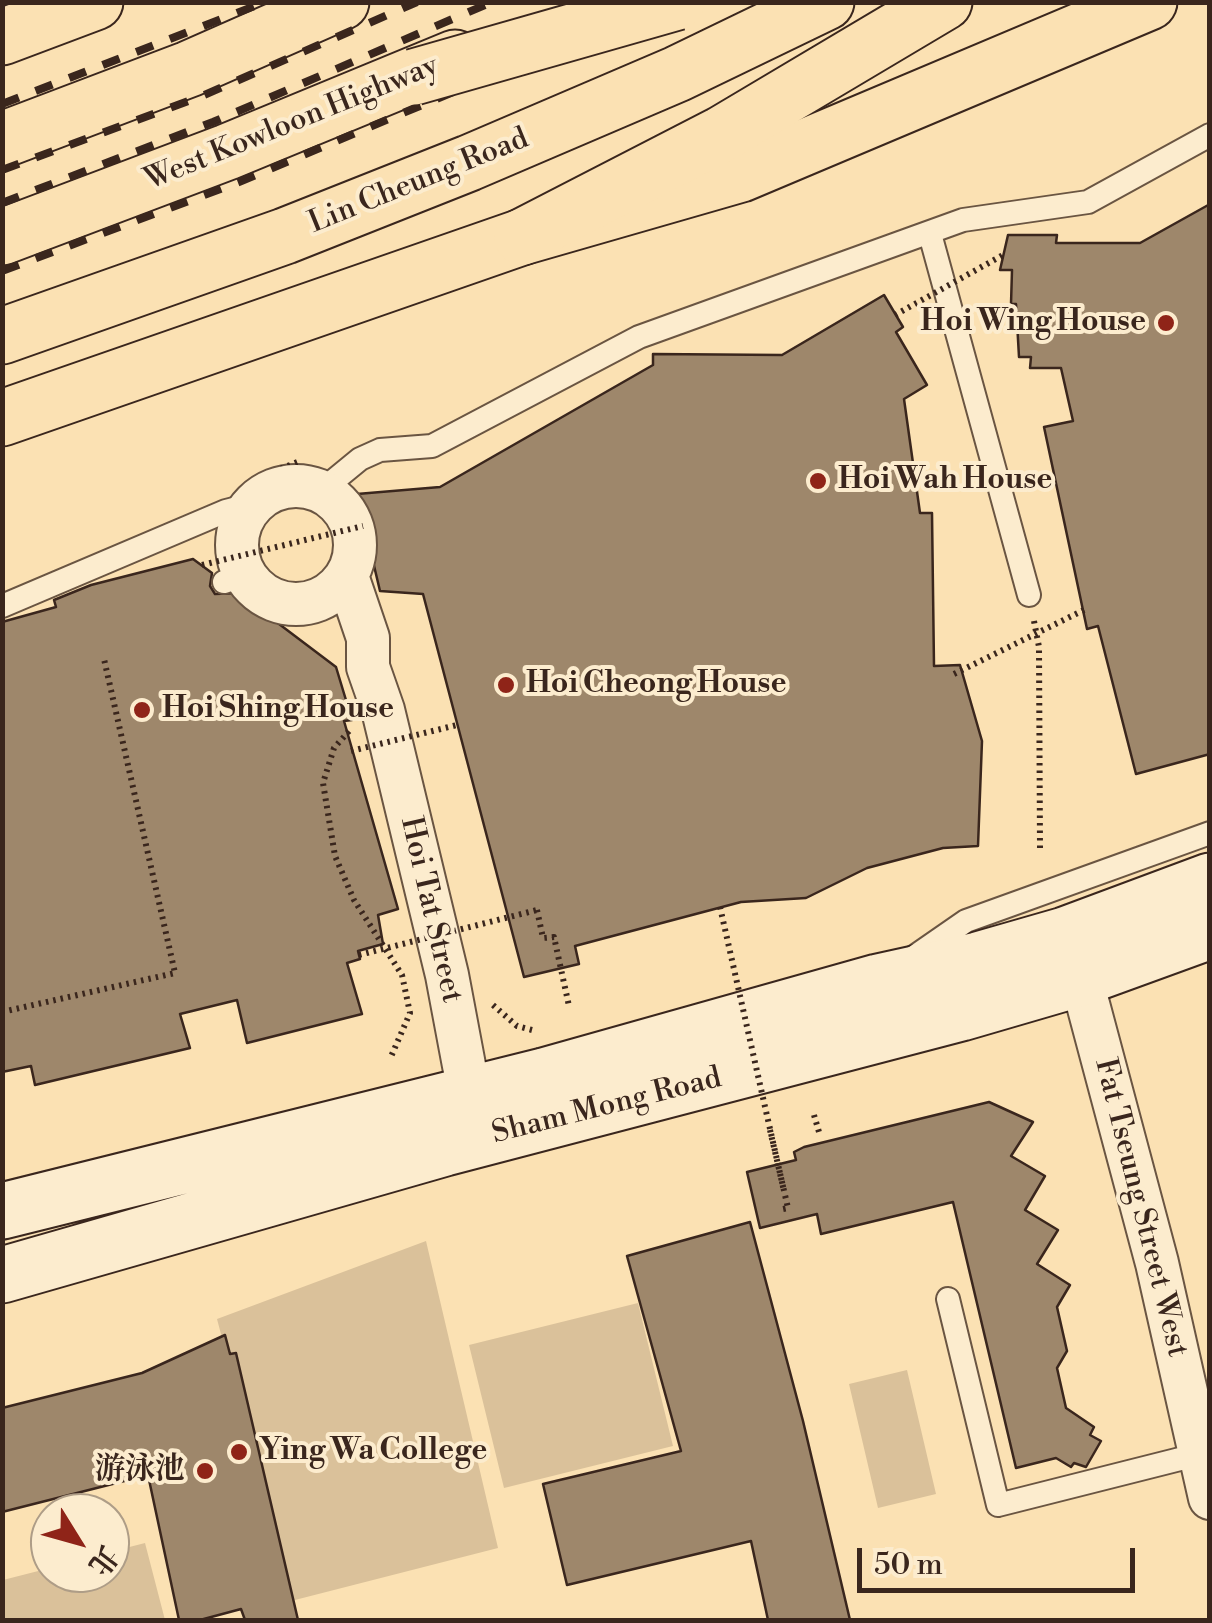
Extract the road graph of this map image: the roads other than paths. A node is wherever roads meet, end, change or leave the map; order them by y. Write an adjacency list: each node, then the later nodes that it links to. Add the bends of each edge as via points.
1 (95, 2): 8 (main road)
2 (341, 2): 11 (main road)
3 (577, 2): 9 (main road, West Kowloon Highway, bridge)
4 (678, 2): 9 (main road, bridge)
5 (826, 2): 15 (main road, Lin Cheung Road, via 469,163)
6 (944, 2): 14 (main road, via 722,134)
7 (1148, 2): 14 (main road, via 741,174)
8 (2, 37)
9 (414, 77): 13 (main road, West Kowloon Highway)
10 (1210, 134): 12 (lane, via 1088,202 994,212)
11 (2, 140)
12 (930, 234): 17 (lane, via 639,337 432,446 380,450 360,459); 20 (lane)
13 (2, 237)
14 (522, 237): 16 (main road)
15 (2, 336)
16 (2, 418)
17 (321, 492): 18 (street, via 287,487); 19 (street, Hoi Tat Street, via 352,526 356,546)
18 (253, 504): 21 (street, via 237,538 234,579 272,600); 22 (lane)
19 (347, 576): 21 (street); 23 (street, Hoi Tat Street, via 368,638)
20 (1029, 595)
21 (314, 602): 23 (street, Hoi Tat Street)
22 (2, 606)
23 (368, 667): 29 (street, Hoi Tat Street, via 442,956)
24 (1210, 833): 28 (lane, via 966,922)
25 (1210, 881): 28 (street, Sham Mong Road, via 1064,935)
26 (1210, 931): 27 (street, Sham Mong Road)
27 (1082, 978): 30 (street, Sham Mong Road); 34 (street, Fat Tseung Street West)
28 (878, 982): 29 (street, Sham Mong Road)
29 (469, 1092): 30 (street, Hoi Tat Street, via 465,1128); 31 (street, Sham Mong Road)
30 (445, 1148): 32 (street, Sham Mong Road)
31 (2, 1211)
32 (2, 1275)
33 (948, 1299): 34 (lane, via 998,1505)
34 (1200, 1454): 35 (street, Fat Tseung Street West)
35 (1210, 1498)

